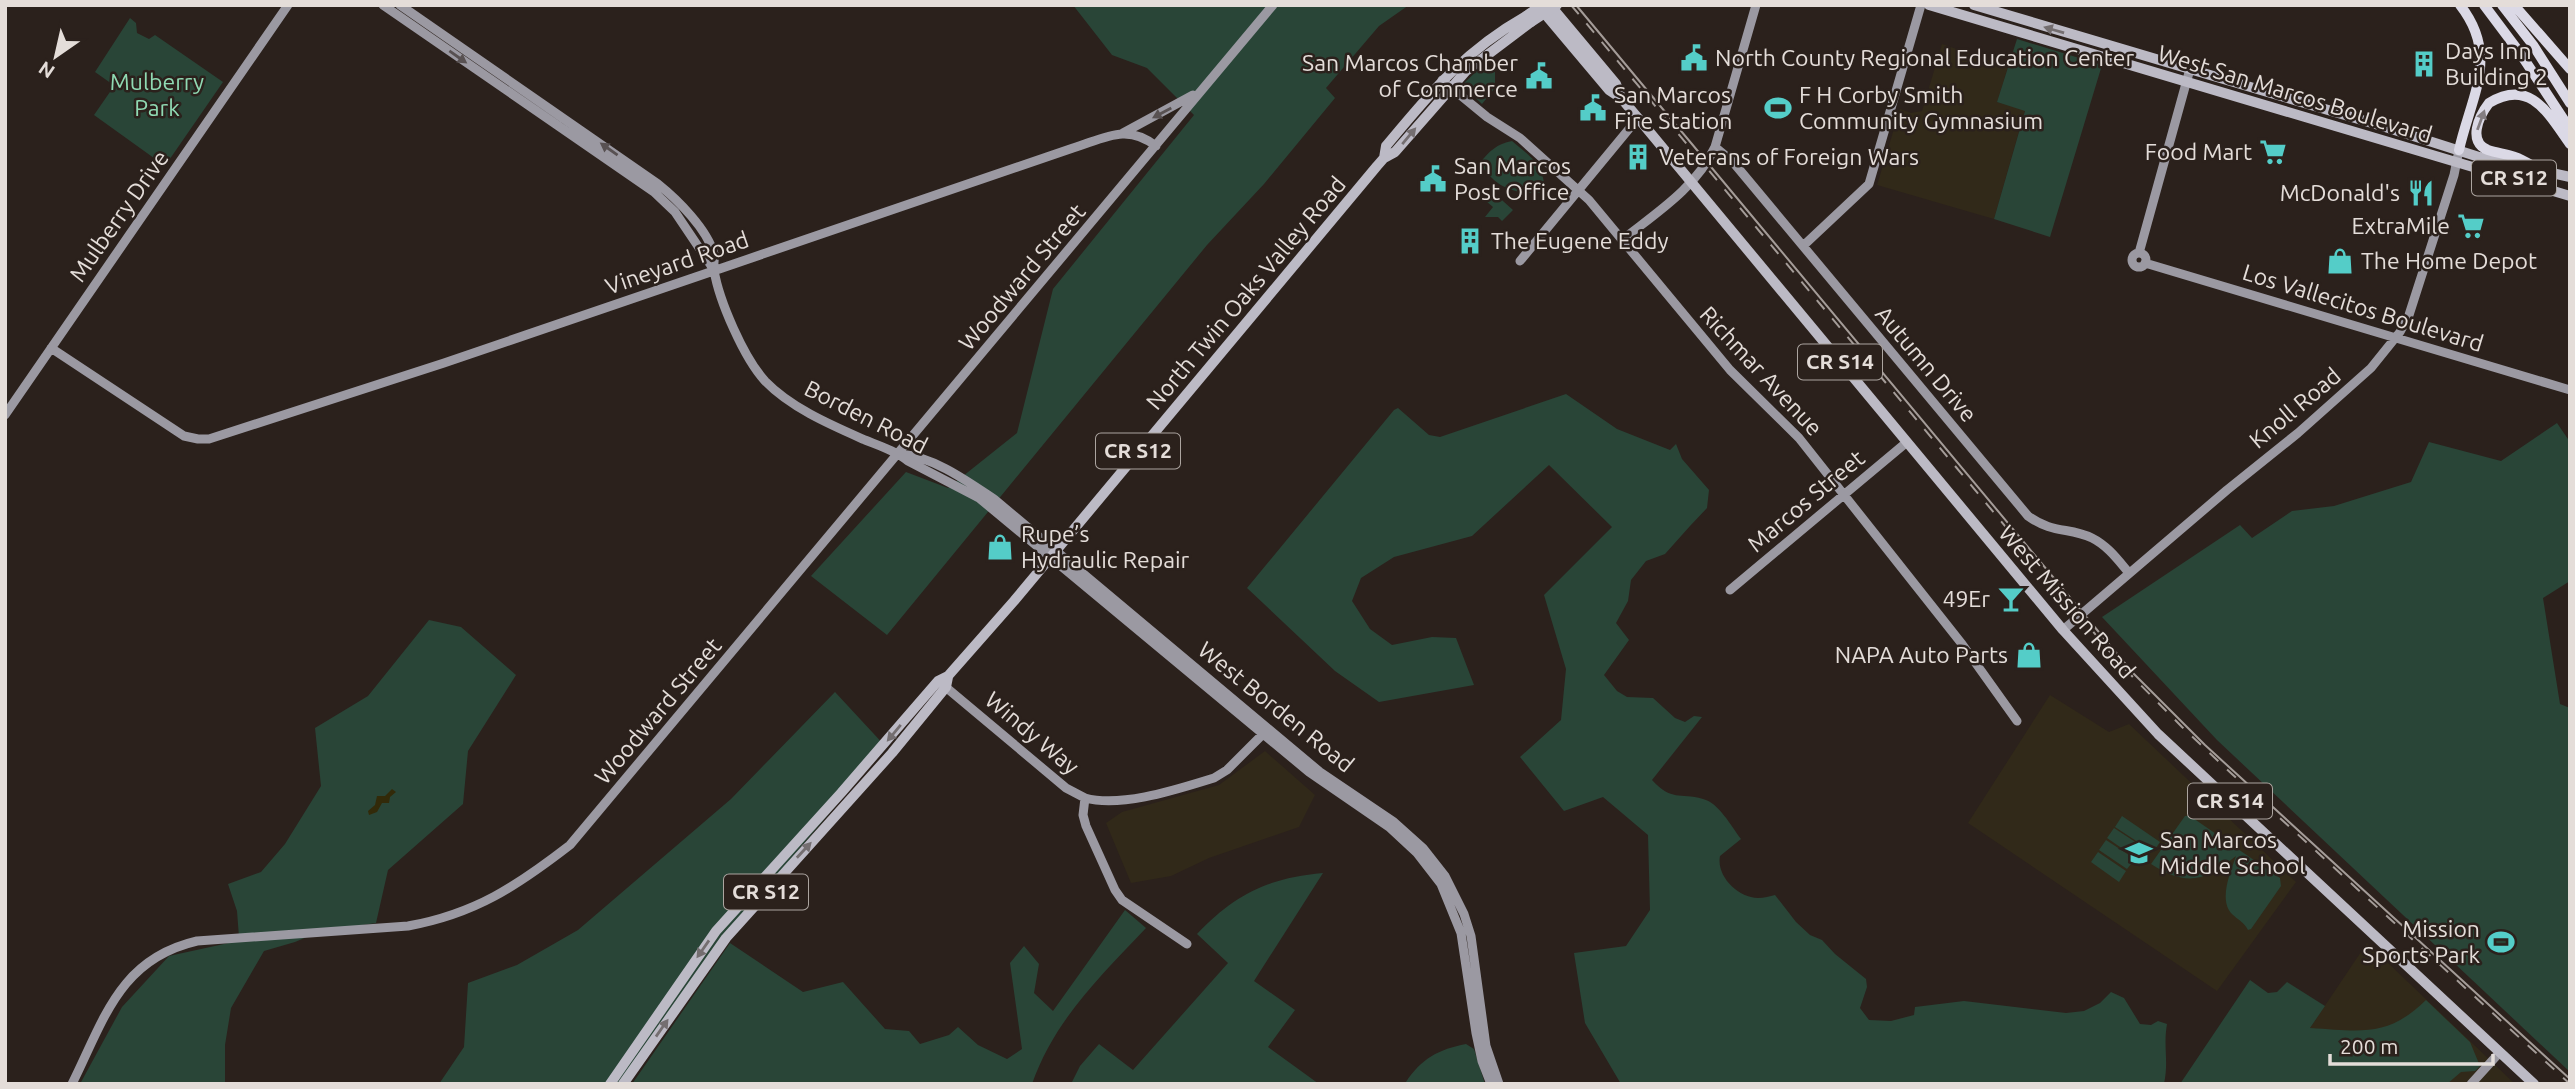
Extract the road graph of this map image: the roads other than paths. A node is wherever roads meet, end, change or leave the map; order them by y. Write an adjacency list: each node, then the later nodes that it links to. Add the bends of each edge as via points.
1 (288, 5): 42 (street, Mulberry Drive)
2 (383, 5): 40 (street, Borden Road, one-way to 40, via 654,192 675,212)
3 (400, 5): 40 (street, Borden Road, one-way to 3, via 708,243 669,193)
4 (1273, 5): 20 (street)
5 (1557, 5): 15 (main road, North Twin Oaks Valley Road / CR S12, bridge)
6 (1756, 5): 29 (street)
7 (1921, 5): 38 (street, via 1869,184)
8 (1929, 5): 18 (main road, West San Marcos Boulevard / CR S12)
9 (1973, 5): 16 (main road, West San Marcos Boulevard / CR S12, one-way to 9)
10 (2460, 5): 30 (highway, via 2473,23 2481,49 2478,81)
11 (2484, 5): 23 (highway)
12 (2502, 5): 21 (highway)
13 (2514, 5): 17 (highway)
14 (1545, 7): 15 (main road, North Twin Oaks Valley Road / CR S12, bridge); 22 (main road, West Mission Road / CR S14, via 1616,84)
15 (1529, 19): 19 (main road, North Twin Oaks Valley Road / CR S12)
16 (2190, 69): 18 (street); 25 (main road, West San Marcos Boulevard / CR S12)
17 (2570, 69)
18 (2187, 81): 26 (main road, West San Marcos Boulevard / CR S12); 41 (street, Los Vallecitos Boulevard, via 2133,264 2145,263)
19 (1446, 84): 35 (street, Richmar Avenue, via 1520,138); 48 (main road, North Twin Oaks Valley Road / CR S12, via 1395,152 1384,158)
20 (1201, 91): 24 (street, Vineyard Road, one-way to 24); 28 (street)
21 (2570, 103)
22 (1638, 118): 34 (main road, West Mission Road / CR S14); 35 (street)
23 (2570, 129)
24 (1123, 133): 28 (street, via 1142,135); 40 (street, Vineyard Road)
25 (2423, 139): 26 (main road); 30 (main road, West San Marcos Boulevard / CR S12)
26 (2397, 144): 31 (main road, West San Marcos Boulevard / CR S12)
27 (2570, 144): 32 (highway, one-way to 27, via 2479,145 2476,134 2489,103 2512,93 2528,97 2542,107)
28 (1156, 146): 46 (street, Woodward Street)
29 (1715, 147): 34 (street); 38 (street, Autumn Drive)
30 (2459, 150): 31 (street, Knoll Road); 32 (main road, West San Marcos Boulevard / CR S12)
31 (2456, 163): 36 (main road, West San Marcos Boulevard / CR S12); 41 (street, Knoll Road, via 2419,288)
32 (2540, 170): 33 (main road, West San Marcos Boulevard / CR S12)
33 (2570, 177)
34 (1693, 182): 37 (street); 45 (main road, West Mission Road / CR S14)
35 (1578, 190): 37 (street, Richmar Avenue); 39 (street)
36 (2570, 196)
37 (1622, 240): 47 (street, Richmar Avenue, via 1730,370 1799,438)
38 (1803, 246): 49 (street, Autumn Drive, via 2028,516 2054,530 2097,541)
39 (1520, 261)
40 (714, 270): 42 (street, Vineyard Road, via 209,439 184,436); 46 (street, Borden Road, via 740,345 766,382 793,404)
41 (2396, 338): 43 (street, Los Vallecitos Boulevard); 49 (street, Knoll Road, via 2371,368 2298,433)
42 (51, 348): 44 (street, Mulberry Drive)
43 (2570, 390)
44 (5, 415)
45 (1907, 442): 47 (street, Marcos Street); 51 (main road, West Mission Road / CR S14)
46 (899, 454): 48 (street, Borden Road, via 959,482); 58 (street, Woodward Street, via 587,826 548,862 477,907 438,920 197,941 166,950 136,970 116,995)
47 (1844, 495): 50 (street, Marcos Street); 53 (street, Richmar Avenue)
48 (1053, 553): 52 (main road, North Twin Oaks Valley Road / CR S12); 54 (street, West Borden Road); 62 (street, West Borden Road, via 1320,772 1394,822 1423,848 1445,876 1464,914 1486,1046)
49 (2130, 573): 51 (street, Knoll Road)
50 (1730, 590)
51 (2063, 631): 57 (main road, West Mission Road / CR S14, via 2158,734)
52 (944, 682): 55 (street, Windy Way, via 1066,788); 59 (main road, North Twin Oaks Valley Road / CR S12, one-way to 59, via 716,930); 60 (main road, North Twin Oaks Valley Road / CR S12, one-way to 52, via 726,937 892,752)
53 (2017, 721)
54 (1263, 734): 55 (street, via 1214,778 1120,802); 61 (street, West Borden Road, via 1325,785 1402,838 1441,884 1464,944 1477,1041)
55 (1085, 799): 56 (street, Windy Way, via 1086,827 1115,890 1132,908)
56 (1187, 944)
57 (2500, 1052): 63 (street); 64 (main road, West Mission Road / CR S14)
58 (72, 1084)
59 (610, 1084)
60 (624, 1084)
61 (1491, 1084)
62 (1499, 1084)
63 (2471, 1084)
64 (2534, 1084)

